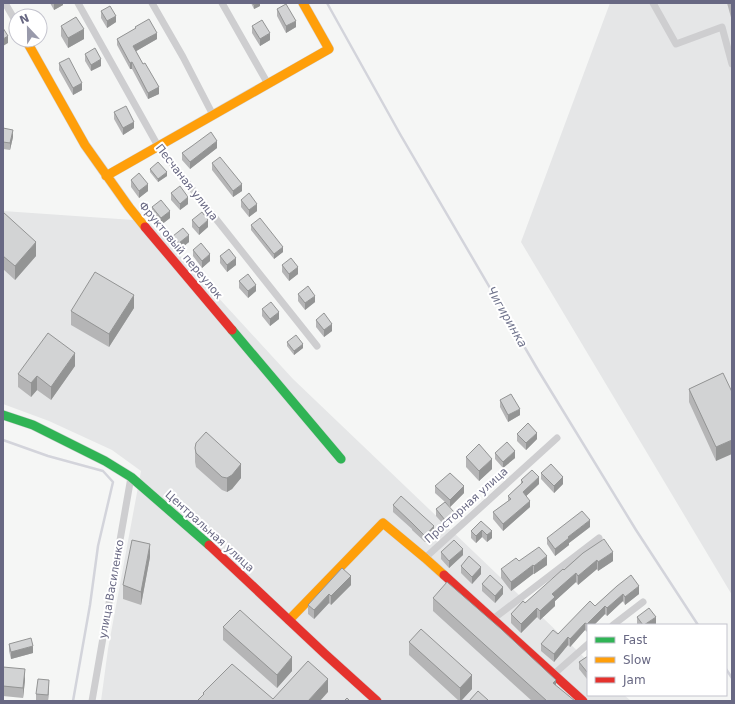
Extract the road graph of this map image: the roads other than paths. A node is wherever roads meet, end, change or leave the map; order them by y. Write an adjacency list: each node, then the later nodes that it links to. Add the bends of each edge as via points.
1 (78, 3): 10 (street, Песчаная улица)
2 (152, 3): 9 (street)
3 (222, 3): 8 (street)
4 (303, 3): 8 (street, via 329,49)
5 (653, 3): 7 (street, via 676,44 722,27)
6 (30, 48): 11 (street, Фруктовый переулок, via 85,145)
7 (732, 64)
8 (268, 84): 9 (street)
9 (214, 115): 10 (street)
10 (158, 146): 11 (street); 12 (street, Песчаная улица)
11 (106, 176): 15 (street, Фруктовый переулок, via 129,207)
12 (317, 346)
13 (3, 415): 16 (street, Центральная улица, via 33,425 106,461)
14 (557, 438): 18 (street, Просторная улица)
15 (340, 459)
16 (131, 477): 21 (street, Центральная улица); 25 (street, улица Василенко)
17 (599, 538): 20 (street)
18 (426, 558): 20 (street); 21 (street, Просторная улица, via 383,523)
19 (644, 602): 22 (street)
20 (493, 619): 24 (street)
21 (289, 620): 26 (street, Центральная улица)
22 (614, 624)
23 (587, 645): 24 (street)
24 (554, 674): 27 (street)
25 (92, 701)
26 (377, 701)
27 (584, 701)

